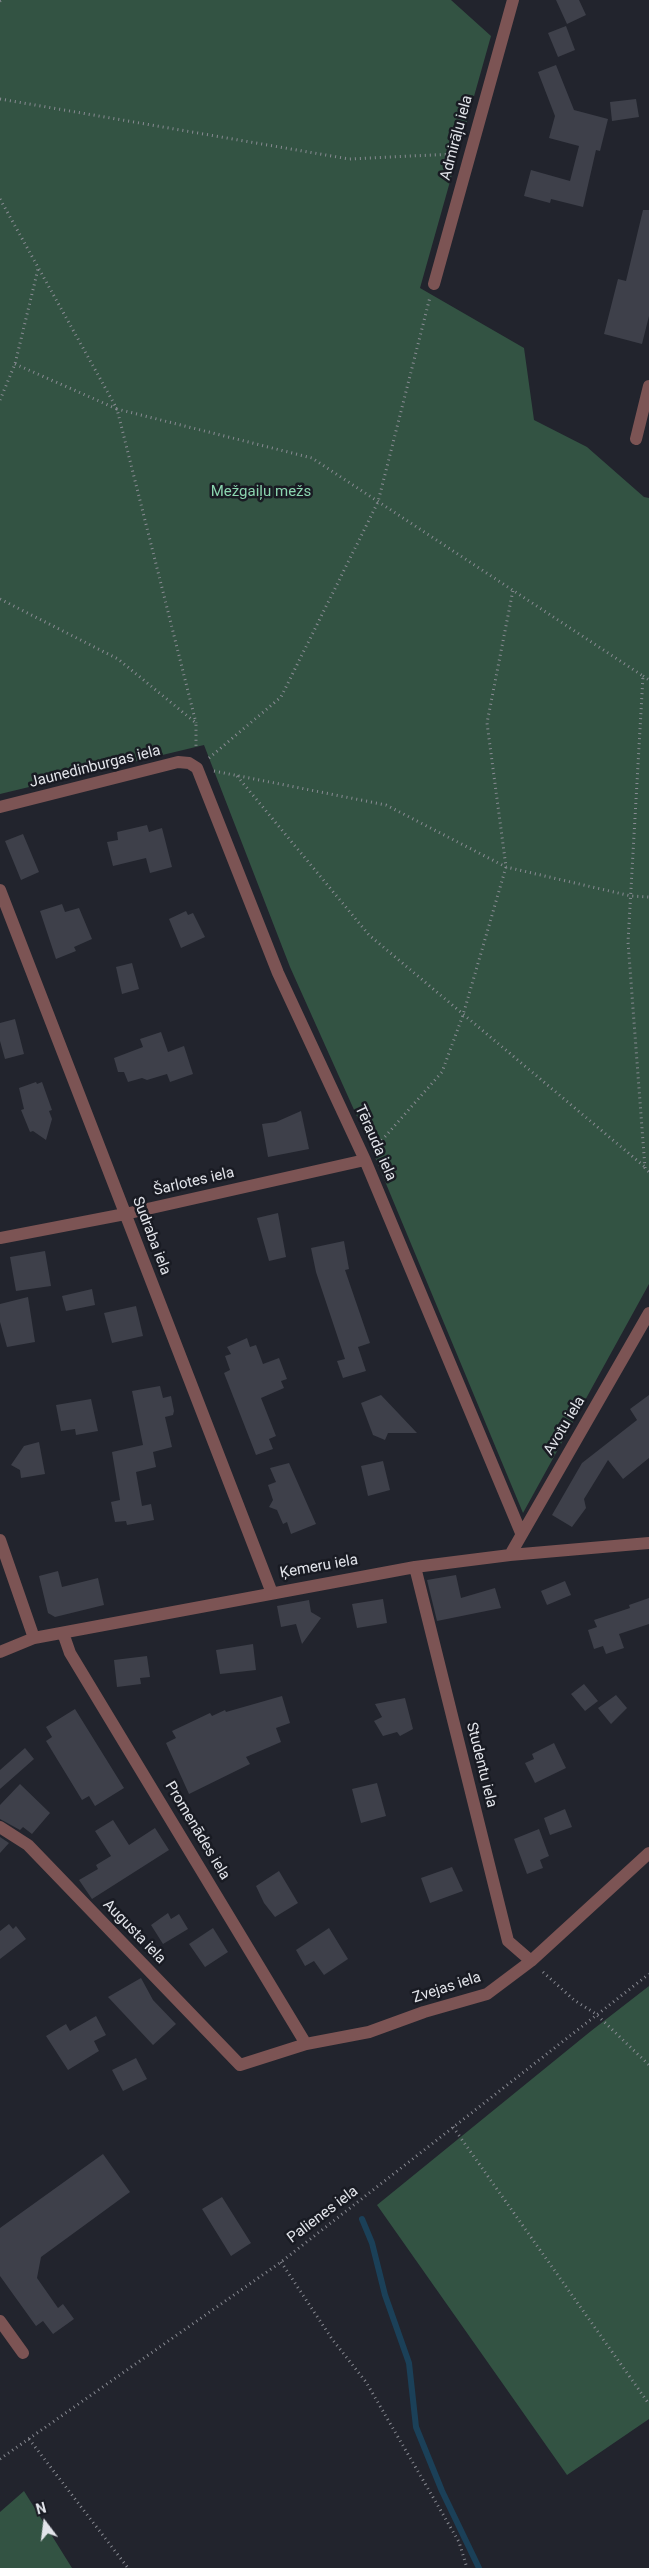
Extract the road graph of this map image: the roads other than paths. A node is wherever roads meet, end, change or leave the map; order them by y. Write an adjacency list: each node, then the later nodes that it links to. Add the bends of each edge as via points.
1 (513, 0): 2 (street, Admirāļu iela)
2 (434, 284)
3 (649, 386): 4 (street)
4 (636, 439)
5 (197, 768): 6 (street, Jaunedinburgas iela, via 178,762); 8 (street, Tērauda iela, via 278,973)
6 (0, 807)
7 (0, 890): 9 (street, Sudraba iela)
8 (365, 1160): 9 (street, Šarlotes iela); 12 (street, Tērauda iela)
9 (125, 1214): 10 (street, Šarlotes iela); 17 (street, Sudraba iela)
10 (0, 1238)
11 (649, 1313): 12 (street, Avotu iela)
12 (520, 1533): 15 (street, Avotu iela)
13 (0, 1540): 19 (street)
14 (649, 1543): 15 (street, Ķemeru iela)
15 (510, 1554): 16 (street, Ķemeru iela)
16 (415, 1567): 17 (street, Ķemeru iela); 23 (street, Studentu iela, via 508,1940)
17 (272, 1593): 18 (street, Ķemeru iela)
18 (63, 1633): 19 (street, Ķemeru iela); 24 (street, Promenādes iela, via 70,1653)
19 (34, 1638): 20 (street, Ķemeru iela)
20 (0, 1652)
21 (0, 1827): 25 (street, Augusta iela, via 28,1845)
22 (649, 1854): 23 (street, Zvejas iela)
23 (531, 1961): 24 (street, Zvejas iela, via 487,1994 369,2032)
24 (306, 2044): 25 (street, Zvejas iela)
25 (240, 2065)
26 (0, 2321): 27 (street)
27 (23, 2353)

